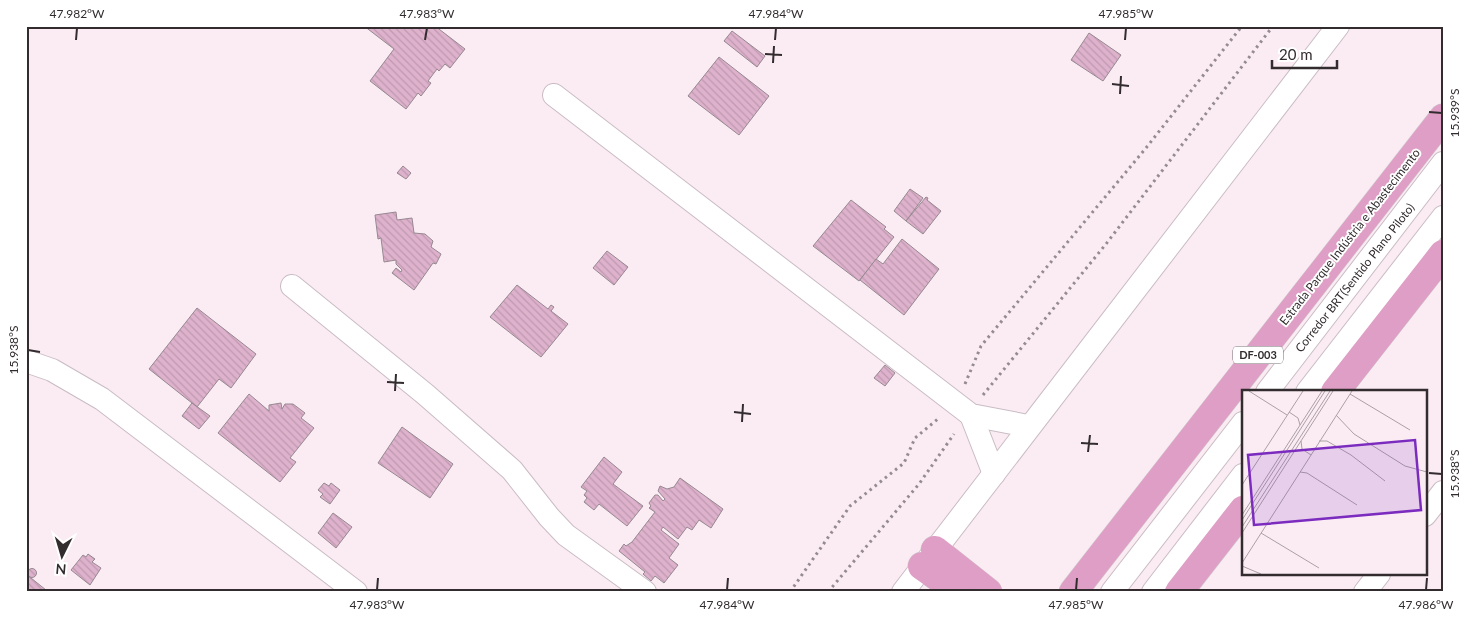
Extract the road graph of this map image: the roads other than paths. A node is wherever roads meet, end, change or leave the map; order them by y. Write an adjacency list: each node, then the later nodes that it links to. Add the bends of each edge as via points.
1 (1338, 26): 14 (street)
2 (554, 95): 12 (street)
3 (1443, 118): 27 (highway, Estrada Parque Indústria e Abastecimento / DF-003)
4 (1443, 163): 9 (street, Corredor BRT(Sentido Plano Piloto))
5 (1443, 217): 10 (street)
6 (1443, 254): 11 (highway)
7 (292, 286): 23 (street, via 512,470 566,535)
8 (26, 361): 22 (street, via 52,370 102,399)
9 (1269, 390)
10 (1309, 390)
11 (1337, 390)
12 (966, 411): 14 (street); 15 (street)
13 (1242, 424): 28 (street)
14 (1028, 426): 15 (street)
15 (994, 474): 20 (street)
16 (1242, 477): 29 (street)
17 (1443, 492): 19 (street)
18 (1242, 511): 30 (highway)
19 (1426, 513)
20 (929, 558): 24 (street); 25 (highway); 26 (highway)
21 (1377, 576): 31 (street)
22 (356, 592)
23 (645, 592)
24 (903, 592)
25 (959, 592)
26 (988, 592)
27 (1072, 592)
28 (1112, 592)
29 (1153, 592)
30 (1179, 592)
31 (1365, 592)

